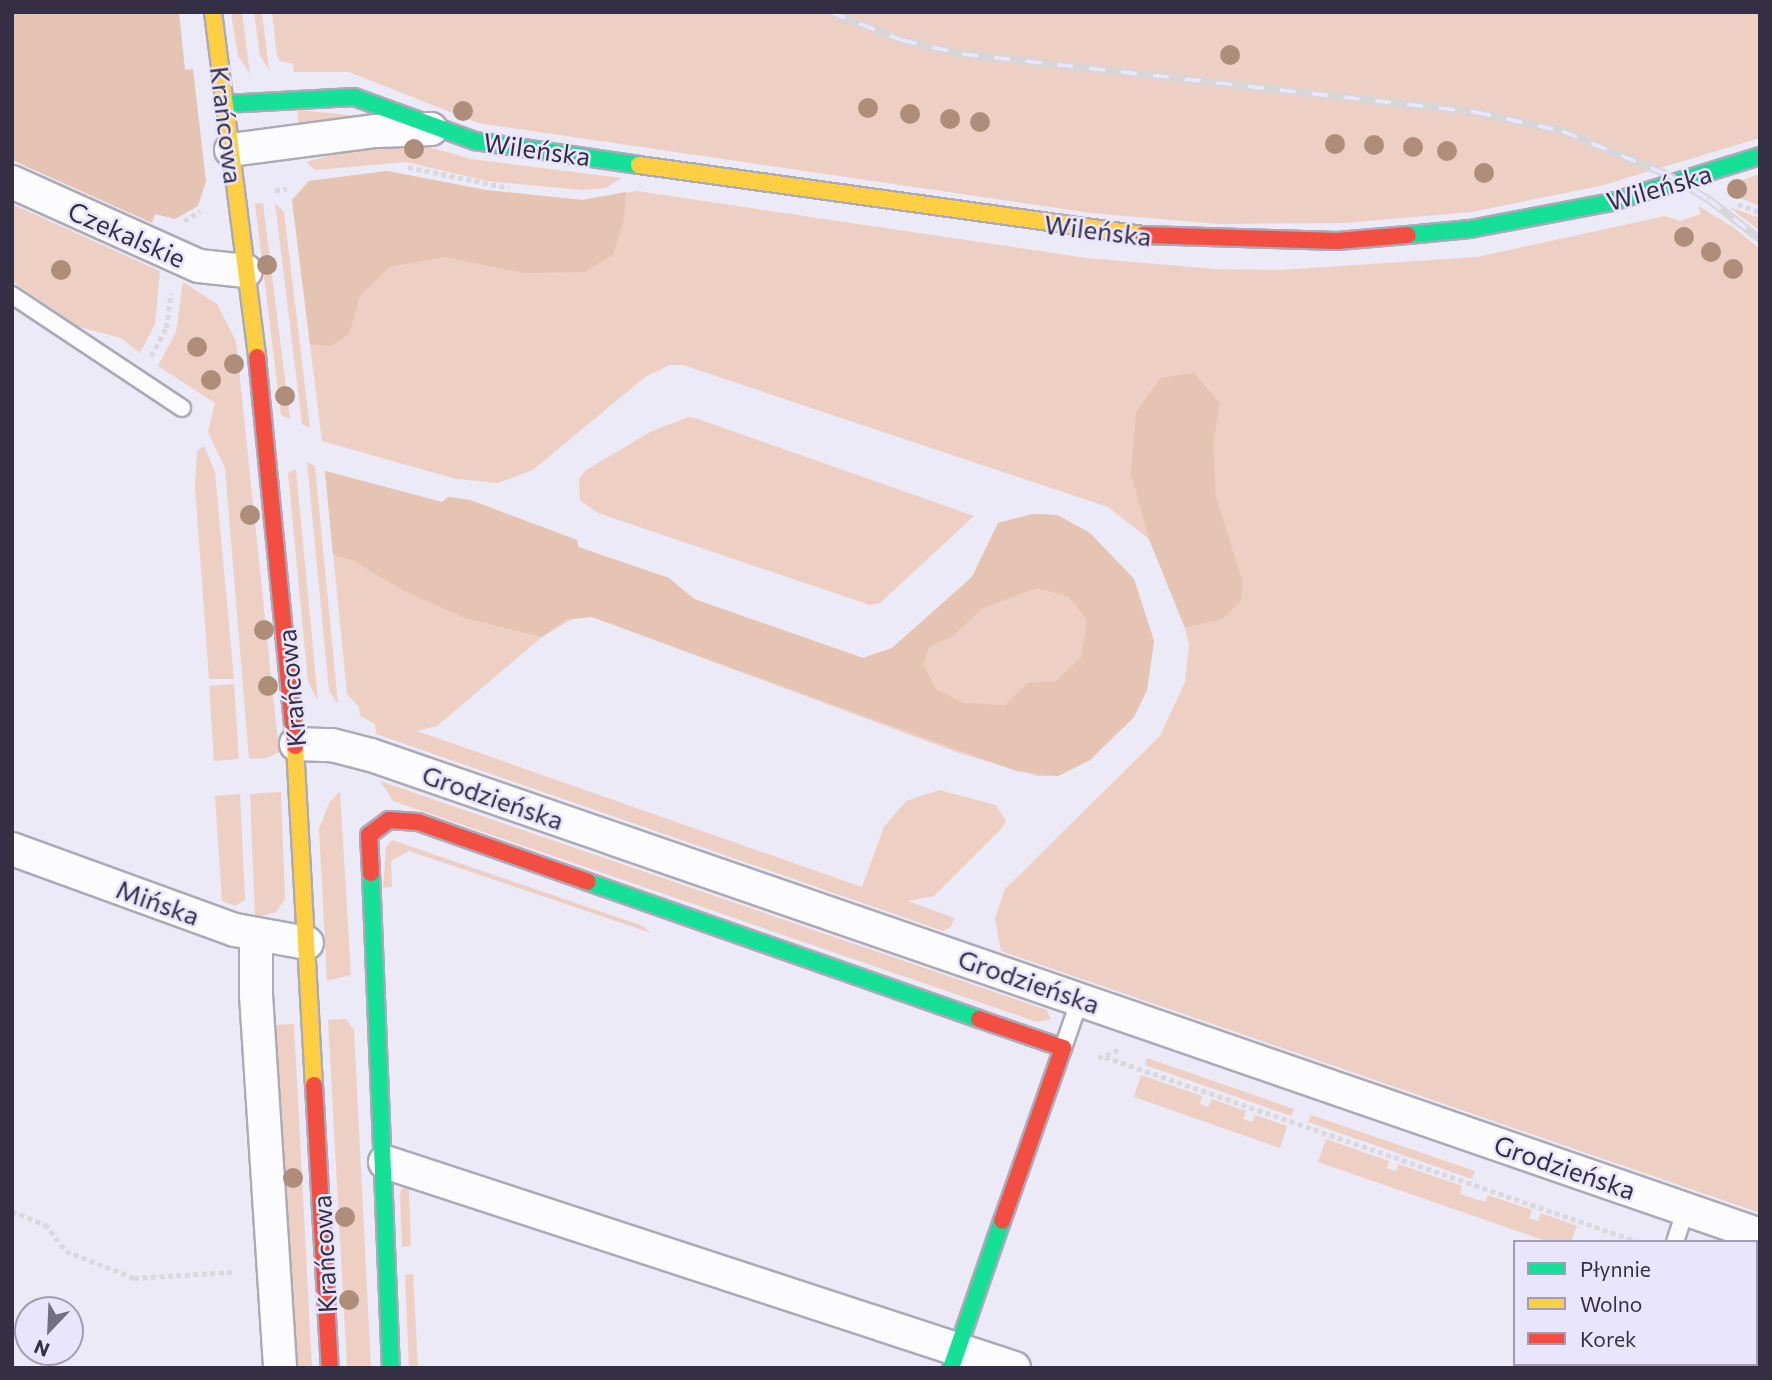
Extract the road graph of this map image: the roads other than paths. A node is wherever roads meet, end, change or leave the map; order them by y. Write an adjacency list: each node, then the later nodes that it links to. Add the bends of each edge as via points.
1 (213, 12): 2 (street, Krańcowa)
2 (225, 104): 3 (street, Wileńska, via 354,97); 4 (street, Krańcowa)
3 (433, 129): 4 (street, Wileńska, via 376,131); 5 (street, Wileńska, via 482,142 1050,225 1174,239 1266,241 1407,236 1521,220 1654,191)
4 (231, 150): 7 (street, Krańcowa)
5 (1760, 156)
6 (12, 182): 7 (street, Czekalskie, via 199,266)
7 (246, 271): 10 (street, Krańcowa)
8 (12, 295): 9 (lane)
9 (182, 408)
10 (296, 744): 13 (street, Krańcowa); 14 (street, Grodzieńska, via 332,745 371,755)
11 (12, 849): 12 (street, Mińska)
12 (256, 934): 13 (street, Mińska); 21 (street, Krańcowa)
13 (307, 943): 22 (street, Krańcowa)
14 (1080, 999): 15 (lane); 17 (street, Grodzieńska)
15 (1063, 1048): 16 (street, via 418,822 389,820 369,835); 20 (street)
16 (385, 1161): 20 (street); 23 (street)
17 (1686, 1209): 18 (street, Grodzieńska); 19 (lane)
18 (1760, 1235)
19 (1676, 1240)
20 (955, 1358): 24 (street)
21 (280, 1368)
22 (330, 1368)
23 (391, 1368)
24 (1014, 1368)

